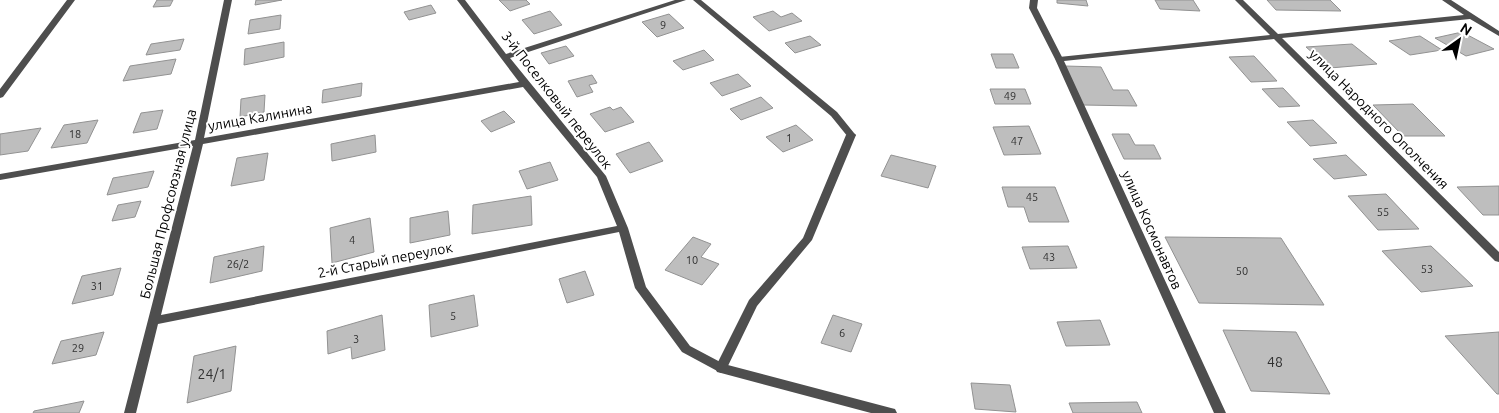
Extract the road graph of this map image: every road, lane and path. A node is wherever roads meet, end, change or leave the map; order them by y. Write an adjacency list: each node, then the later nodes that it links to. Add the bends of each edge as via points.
1 (72, 0): 15 (street)
2 (228, 0): 16 (street, Большая Профсоюзная улица)
3 (462, 0): 12 (street, 3-й Поселковый переулок)
4 (682, 0): 12 (street)
5 (698, 0): 21 (street, via 834,114 851,135 807,240 753,303)
6 (1034, 0): 13 (street, улица Космонавтов, via 1034,8)
7 (1239, 0): 11 (street, улица Народного Ополчения)
8 (1446, 0): 9 (street)
9 (1472, 16): 10 (street); 11 (street)
10 (1499, 34)
11 (1276, 35): 13 (street); 19 (street, улица Народного Ополчения)
12 (506, 57): 14 (street, 3-й Поселковый переулок)
13 (1059, 59): 24 (street, улица Космонавтов)
14 (525, 84): 16 (street, улица Калинина); 18 (street, 3-й Поселковый переулок, via 601,176)
15 (0, 95)
16 (199, 142): 17 (street, улица Калинина); 20 (street, Большая Профсоюзная улица)
17 (0, 177)
18 (623, 228): 20 (street, 2-й Старый переулок); 21 (street, 3-й Поселковый переулок, via 641,288 686,349)
19 (1499, 258)
20 (153, 321): 22 (street, Большая Профсоюзная улица)
21 (721, 368): 23 (street, 3-й Поселковый переулок)
22 (130, 413)
23 (891, 413)
24 (1220, 413)

